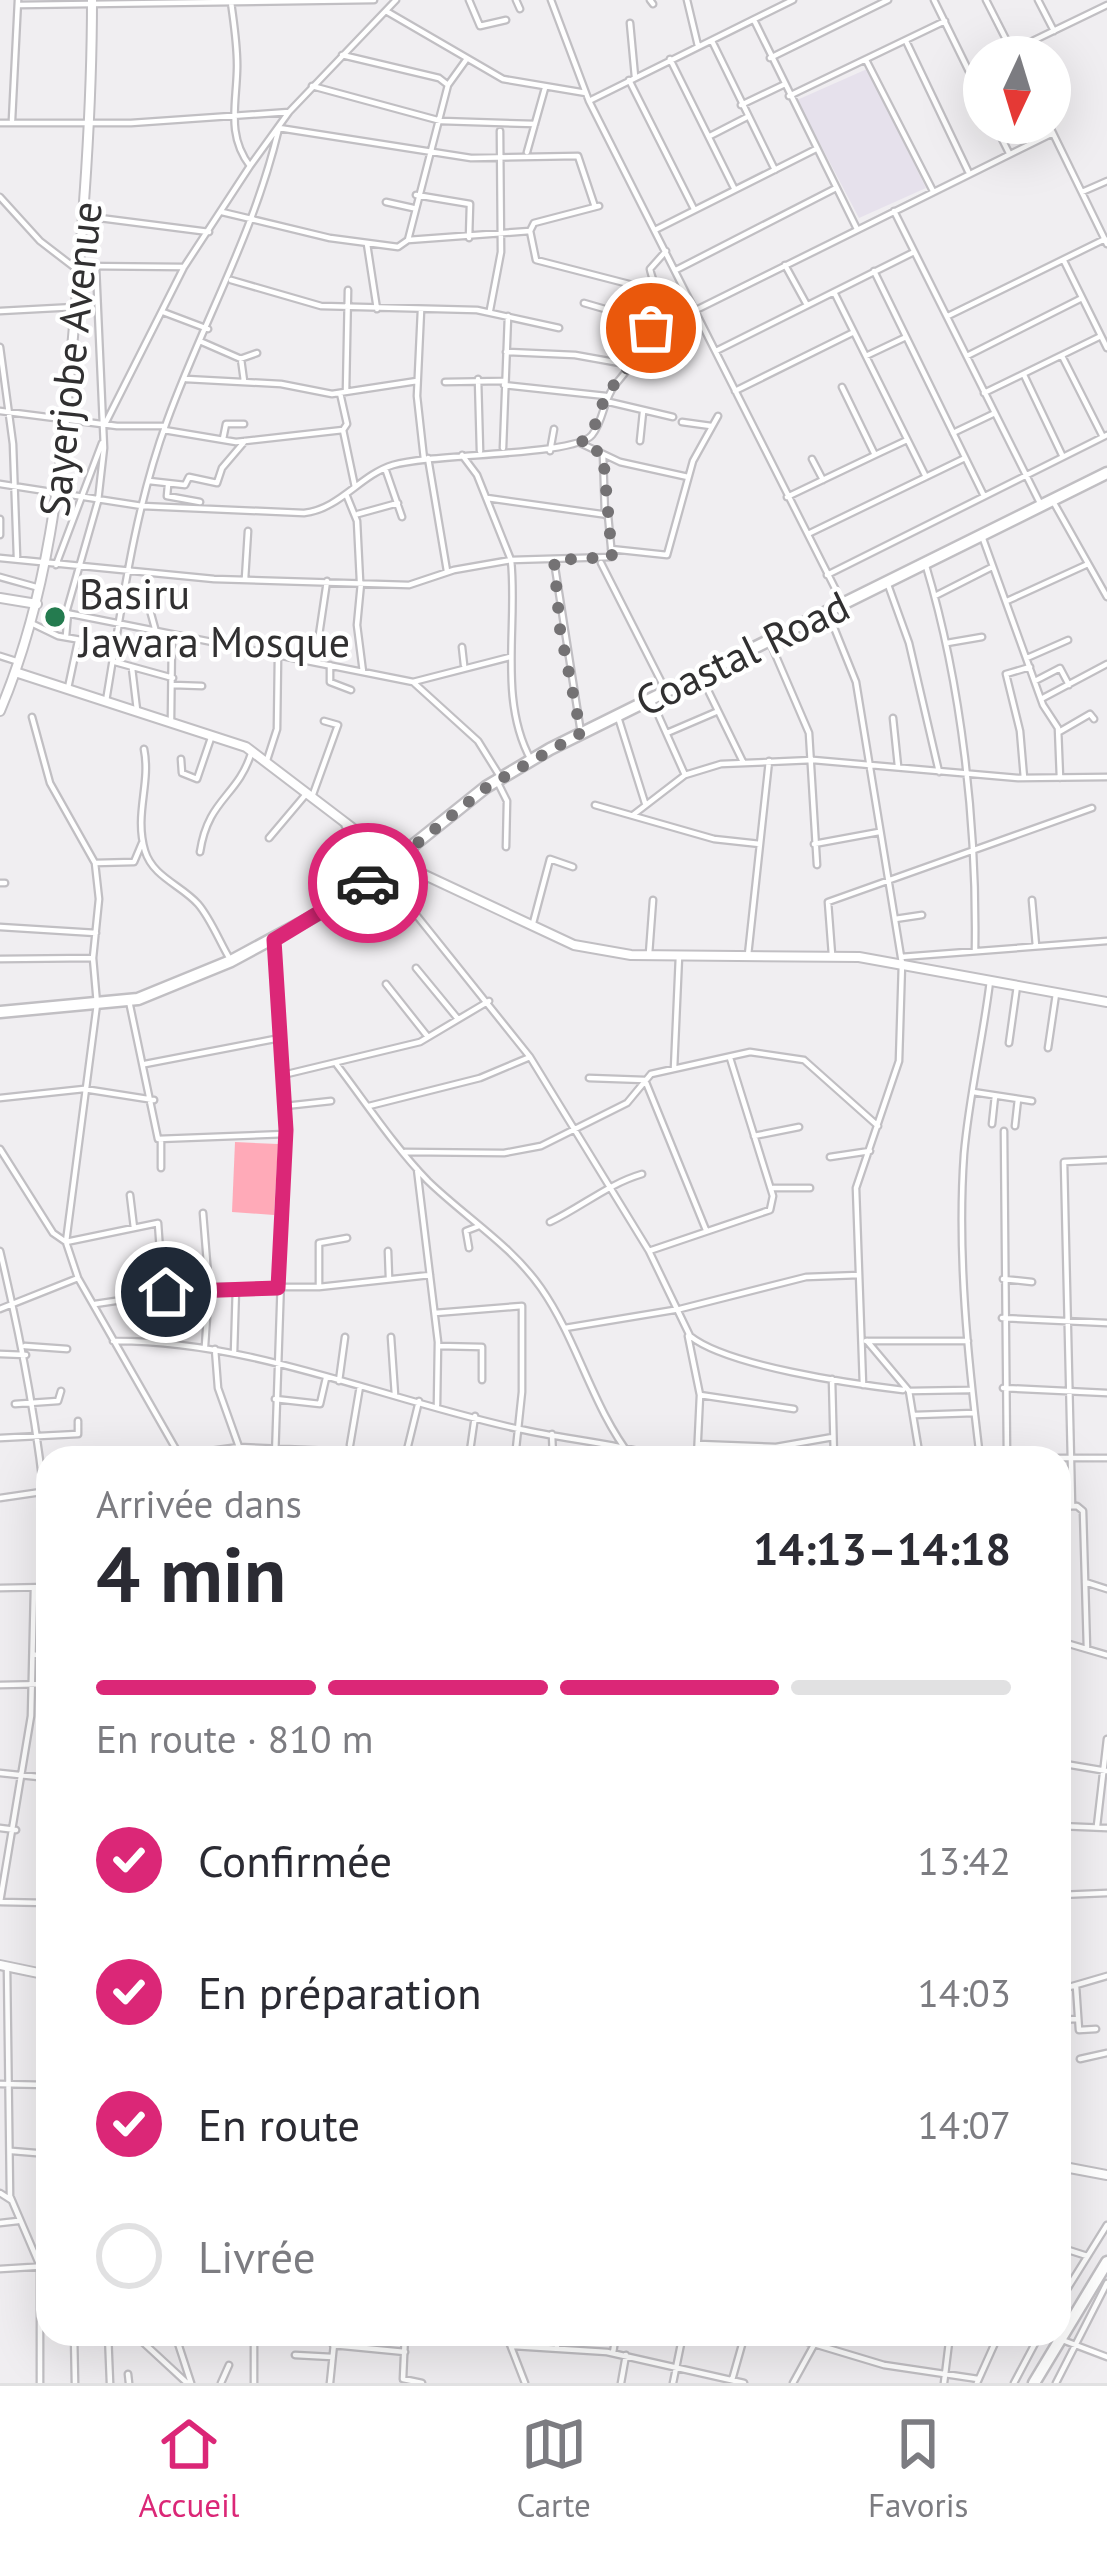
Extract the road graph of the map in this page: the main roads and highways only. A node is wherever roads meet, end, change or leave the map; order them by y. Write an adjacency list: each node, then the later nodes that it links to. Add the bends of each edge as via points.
1 (1107, 473): 2 (main road, Coastal Road, via 531,760 381,874 231,961 129,1001)
2 (0, 1012)
3 (1107, 2250): 5 (main road)
4 (1107, 2262): 6 (main road)
5 (1071, 2311)
6 (1071, 2314)
7 (1051, 2346): 8 (main road)
8 (1031, 2383)

